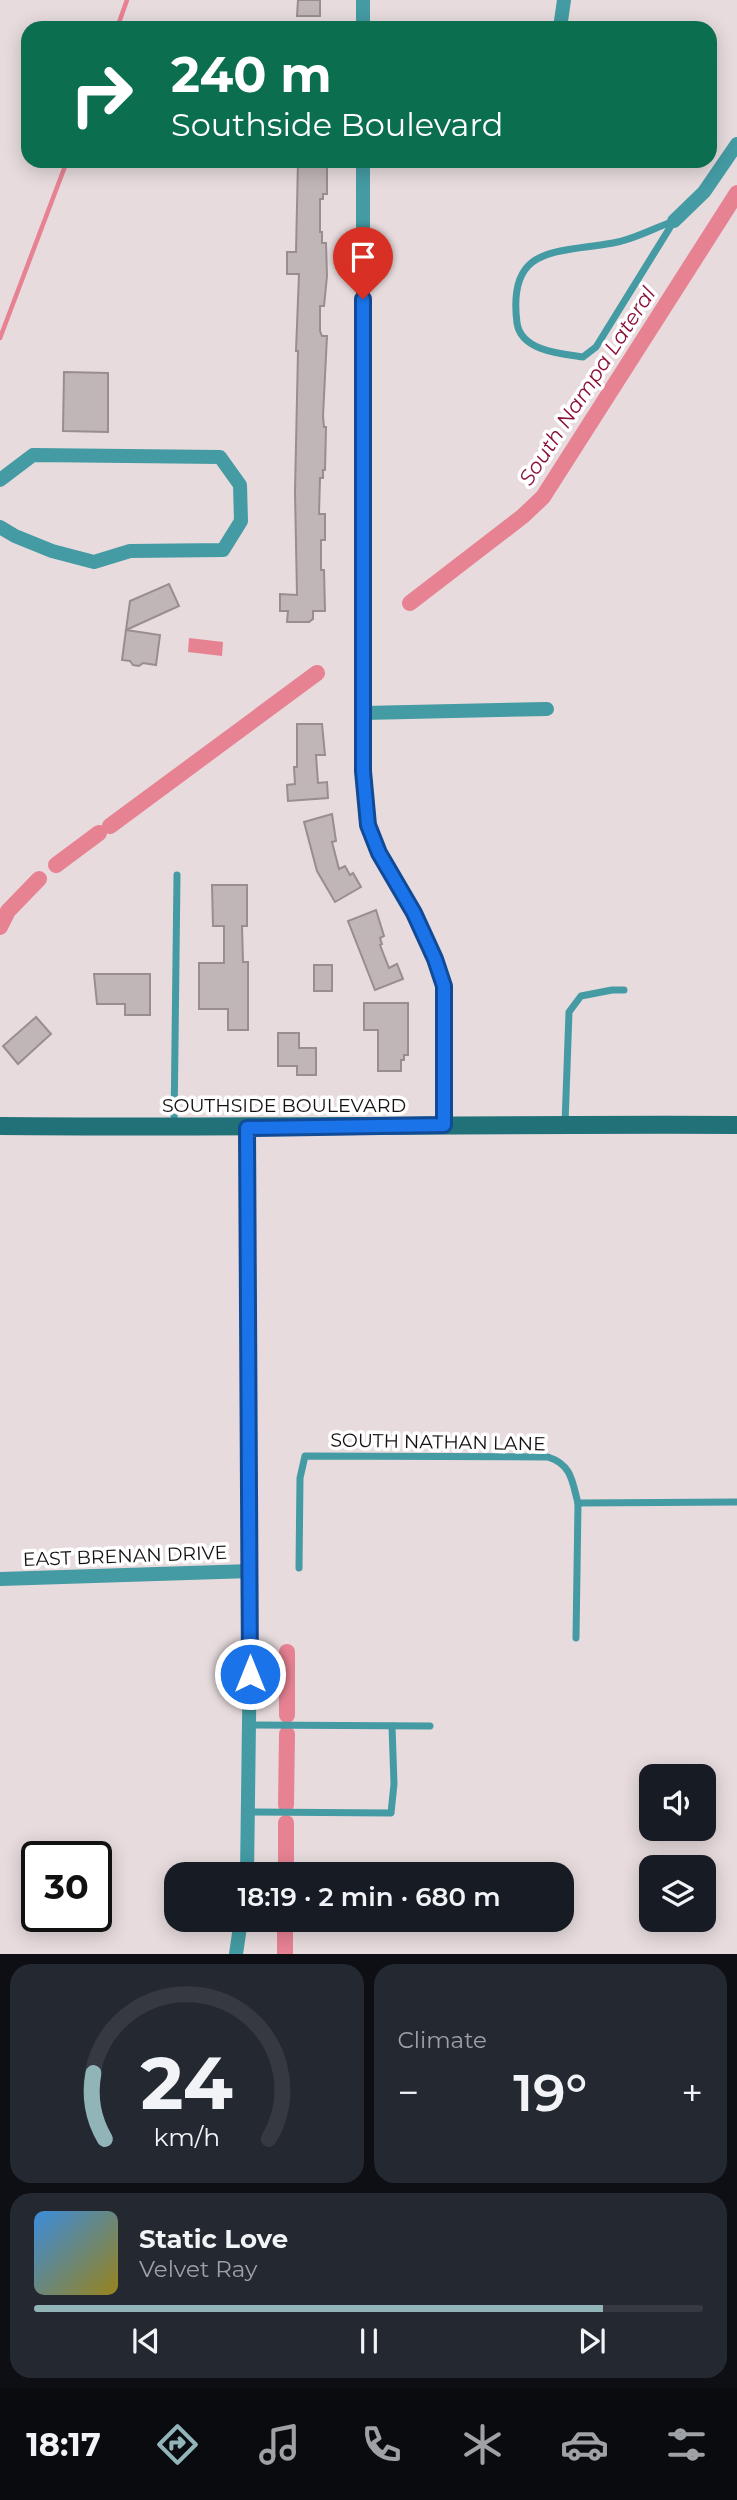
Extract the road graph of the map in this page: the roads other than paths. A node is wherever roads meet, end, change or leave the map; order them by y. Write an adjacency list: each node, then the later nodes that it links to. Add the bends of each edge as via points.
1 (363, 0): 3 (street)
2 (564, 0): 4 (street)
3 (363, 21)
4 (561, 21)
5 (737, 144): 7 (street, via 704,192)
6 (363, 168): 11 (street)
7 (674, 221): 7 (lane, via 596,347 583,357 533,345 518,331 514,303 520,275 532,261 556,250 617,243)
8 (0, 480): 9 (street, via 33,456 220,457 240,485 241,521 223,550 130,551 94,562 52,551)
9 (0, 527)
10 (547, 709): 11 (street)
11 (363, 713): 15 (street, via 368,825 414,913 444,986)
12 (177, 875): 18 (lane)
13 (624, 990): 14 (lane, via 581,996 569,1012)
14 (565, 1124): 15 (main road, SOUTHSIDE BOULEVARD); 16 (main road, SOUTHSIDE BOULEVARD)
15 (444, 1125): 19 (main road, SOUTHSIDE BOULEVARD)
16 (737, 1125)
17 (0, 1126): 18 (main road, SOUTHSIDE BOULEVARD)
18 (174, 1127): 19 (main road, SOUTHSIDE BOULEVARD)
19 (247, 1128): 23 (street)
20 (737, 1502): 21 (lane)
21 (578, 1503): 22 (lane, SOUTH NATHAN LANE, via 569,1470 548,1457 305,1456 300,1478); 25 (lane)
22 (299, 1568)
23 (250, 1571): 24 (street, EAST BRENAN DRIVE); 26 (street)
24 (0, 1579)
25 (576, 1638)
26 (249, 1726): 27 (lane); 29 (street)
27 (392, 1726): 28 (lane); 29 (lane, via 391,1813)
28 (430, 1726)
29 (248, 1812): 30 (street)
30 (247, 1862)
31 (239, 1932): 32 (street)
32 (236, 1954)

